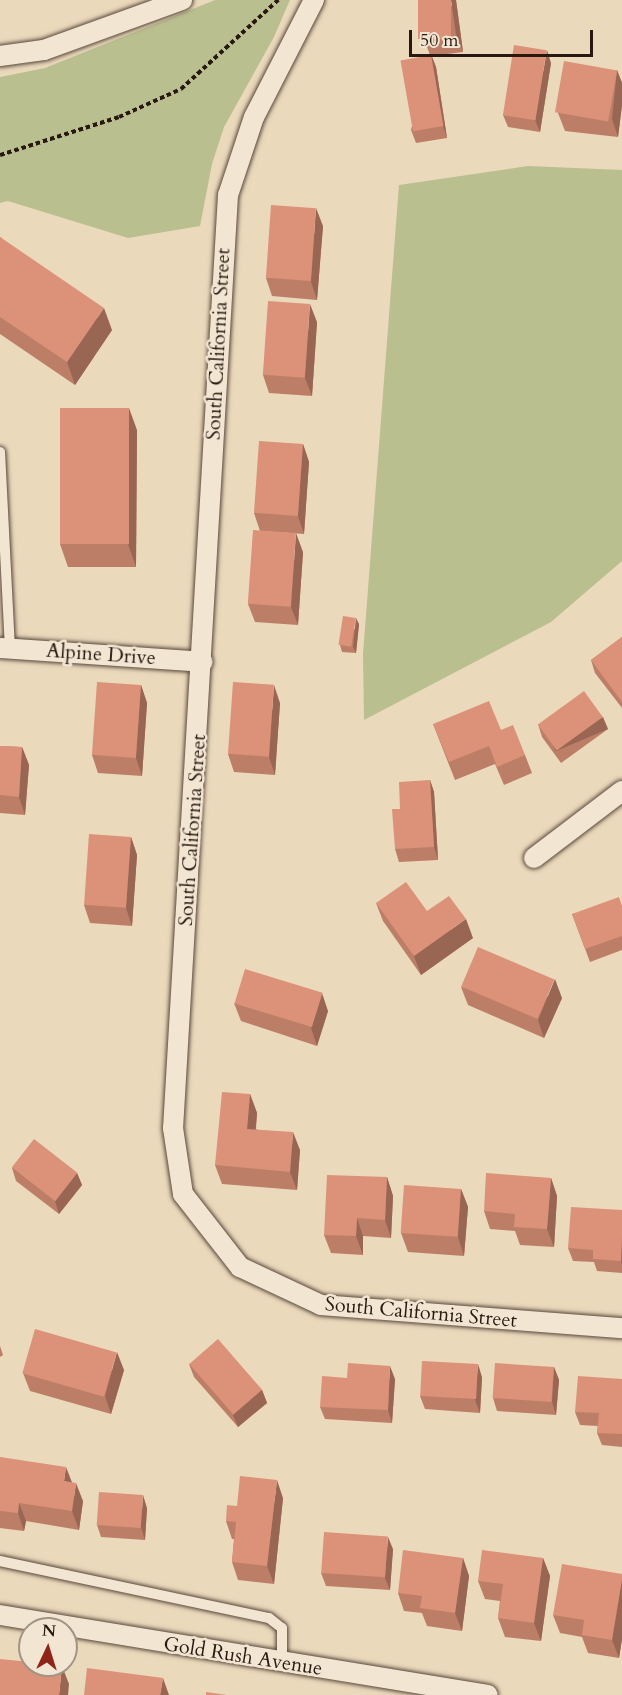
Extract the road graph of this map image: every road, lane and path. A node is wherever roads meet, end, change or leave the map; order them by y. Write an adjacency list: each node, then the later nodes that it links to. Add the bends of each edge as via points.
1 (182, 0): 4 (street, via 44,50)
2 (278, 0): 5 (path, via 181,89 119,117)
3 (314, 0): 8 (street, South California Street, via 254,117 228,195)
4 (0, 56)
5 (0, 155)
6 (0, 452): 7 (lane)
7 (5, 648): 8 (street, Alpine Drive)
8 (203, 662): 11 (street, South California Street, via 173,1128 183,1194 240,1267 321,1305)
9 (622, 791): 10 (street)
10 (534, 858)
11 (622, 1328)
12 (0, 1561): 14 (lane, via 269,1618 282,1628 285,1637)
13 (0, 1615): 14 (street, Gold Rush Avenue)
14 (282, 1662): 15 (street, Gold Rush Avenue)
15 (429, 1690): 16 (street, Gold Rush Avenue)
16 (487, 1695)

